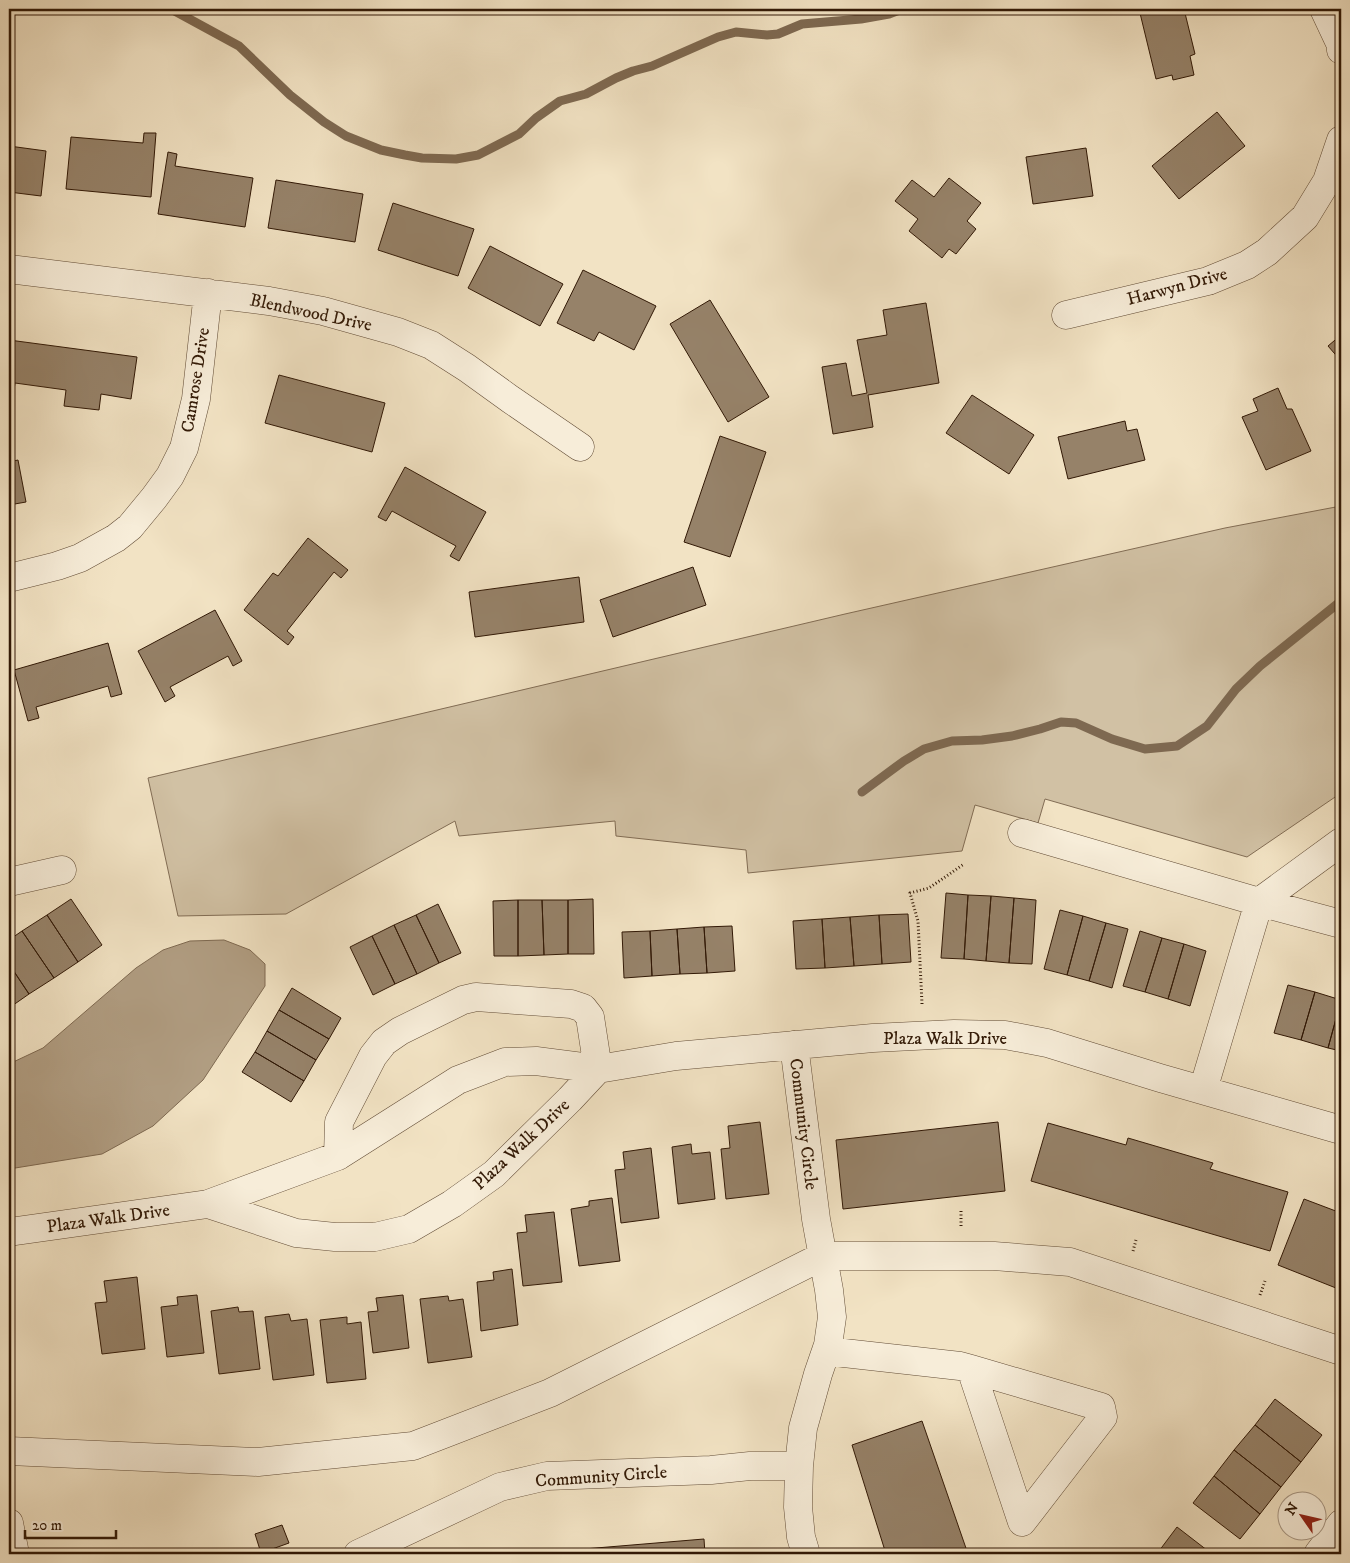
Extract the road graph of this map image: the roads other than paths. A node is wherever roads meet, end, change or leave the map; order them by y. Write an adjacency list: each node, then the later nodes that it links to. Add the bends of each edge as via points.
1 (1324, 9): 2 (street)
2 (1341, 50)
3 (1341, 140): 6 (street, Harwyn Drive, via 1327,181 1305,217 1267,252 1247,265 1208,281)
4 (9, 269): 5 (street, Blendwood Drive)
5 (208, 293): 7 (street, Blendwood Drive, via 323,311 431,345); 8 (street, Camrose Drive, via 196,399 184,448 170,476 130,527 116,538 80,558)
6 (1066, 315)
7 (580, 447)
8 (9, 578)
9 (1022, 833): 13 (street)
10 (1341, 842): 13 (street)
11 (62, 870): 12 (street)
12 (9, 882)
13 (1259, 902): 14 (street); 17 (street)
14 (1341, 924)
15 (794, 1045): 16 (street, Plaza Walk Drive, via 676,1056); 17 (street, Plaza Walk Drive, via 954,1034 1005,1035 1047,1043); 22 (street, Community Circle)
16 (598, 1069): 19 (street, Plaza Walk Drive, via 536,1061 505,1062 458,1080); 19 (street, via 590,1017 583,1008 571,1004 476,997 463,1000 384,1042 373,1056 339,1122); 20 (street, Plaza Walk Drive, via 494,1174 409,1229 375,1237 296,1233)
17 (1203, 1090): 18 (street, Plaza Walk Drive)
18 (1341, 1130)
19 (338, 1156): 20 (street, Plaza Walk Drive)
20 (208, 1204): 21 (street, Plaza Walk Drive)
21 (9, 1232)
22 (822, 1256): 23 (street, Community Circle, via 832,1317); 24 (street, via 994,1256 1070,1262); 26 (street, via 550,1393 413,1446 258,1462)
23 (826, 1351): 25 (street); 27 (street, Community Circle, via 803,1428)
24 (1341, 1351)
25 (971, 1369): 25 (street, via 1101,1407 1103,1416 1022,1522)
26 (9, 1451)
27 (799, 1466): 31 (street, Community Circle, via 547,1476 500,1487); 32 (street, Community Circle, via 798,1507)
28 (9, 1523): 30 (street)
29 (1341, 1524): 33 (street)
30 (15, 1554)
31 (358, 1554)
32 (806, 1554)
33 (1318, 1554)

